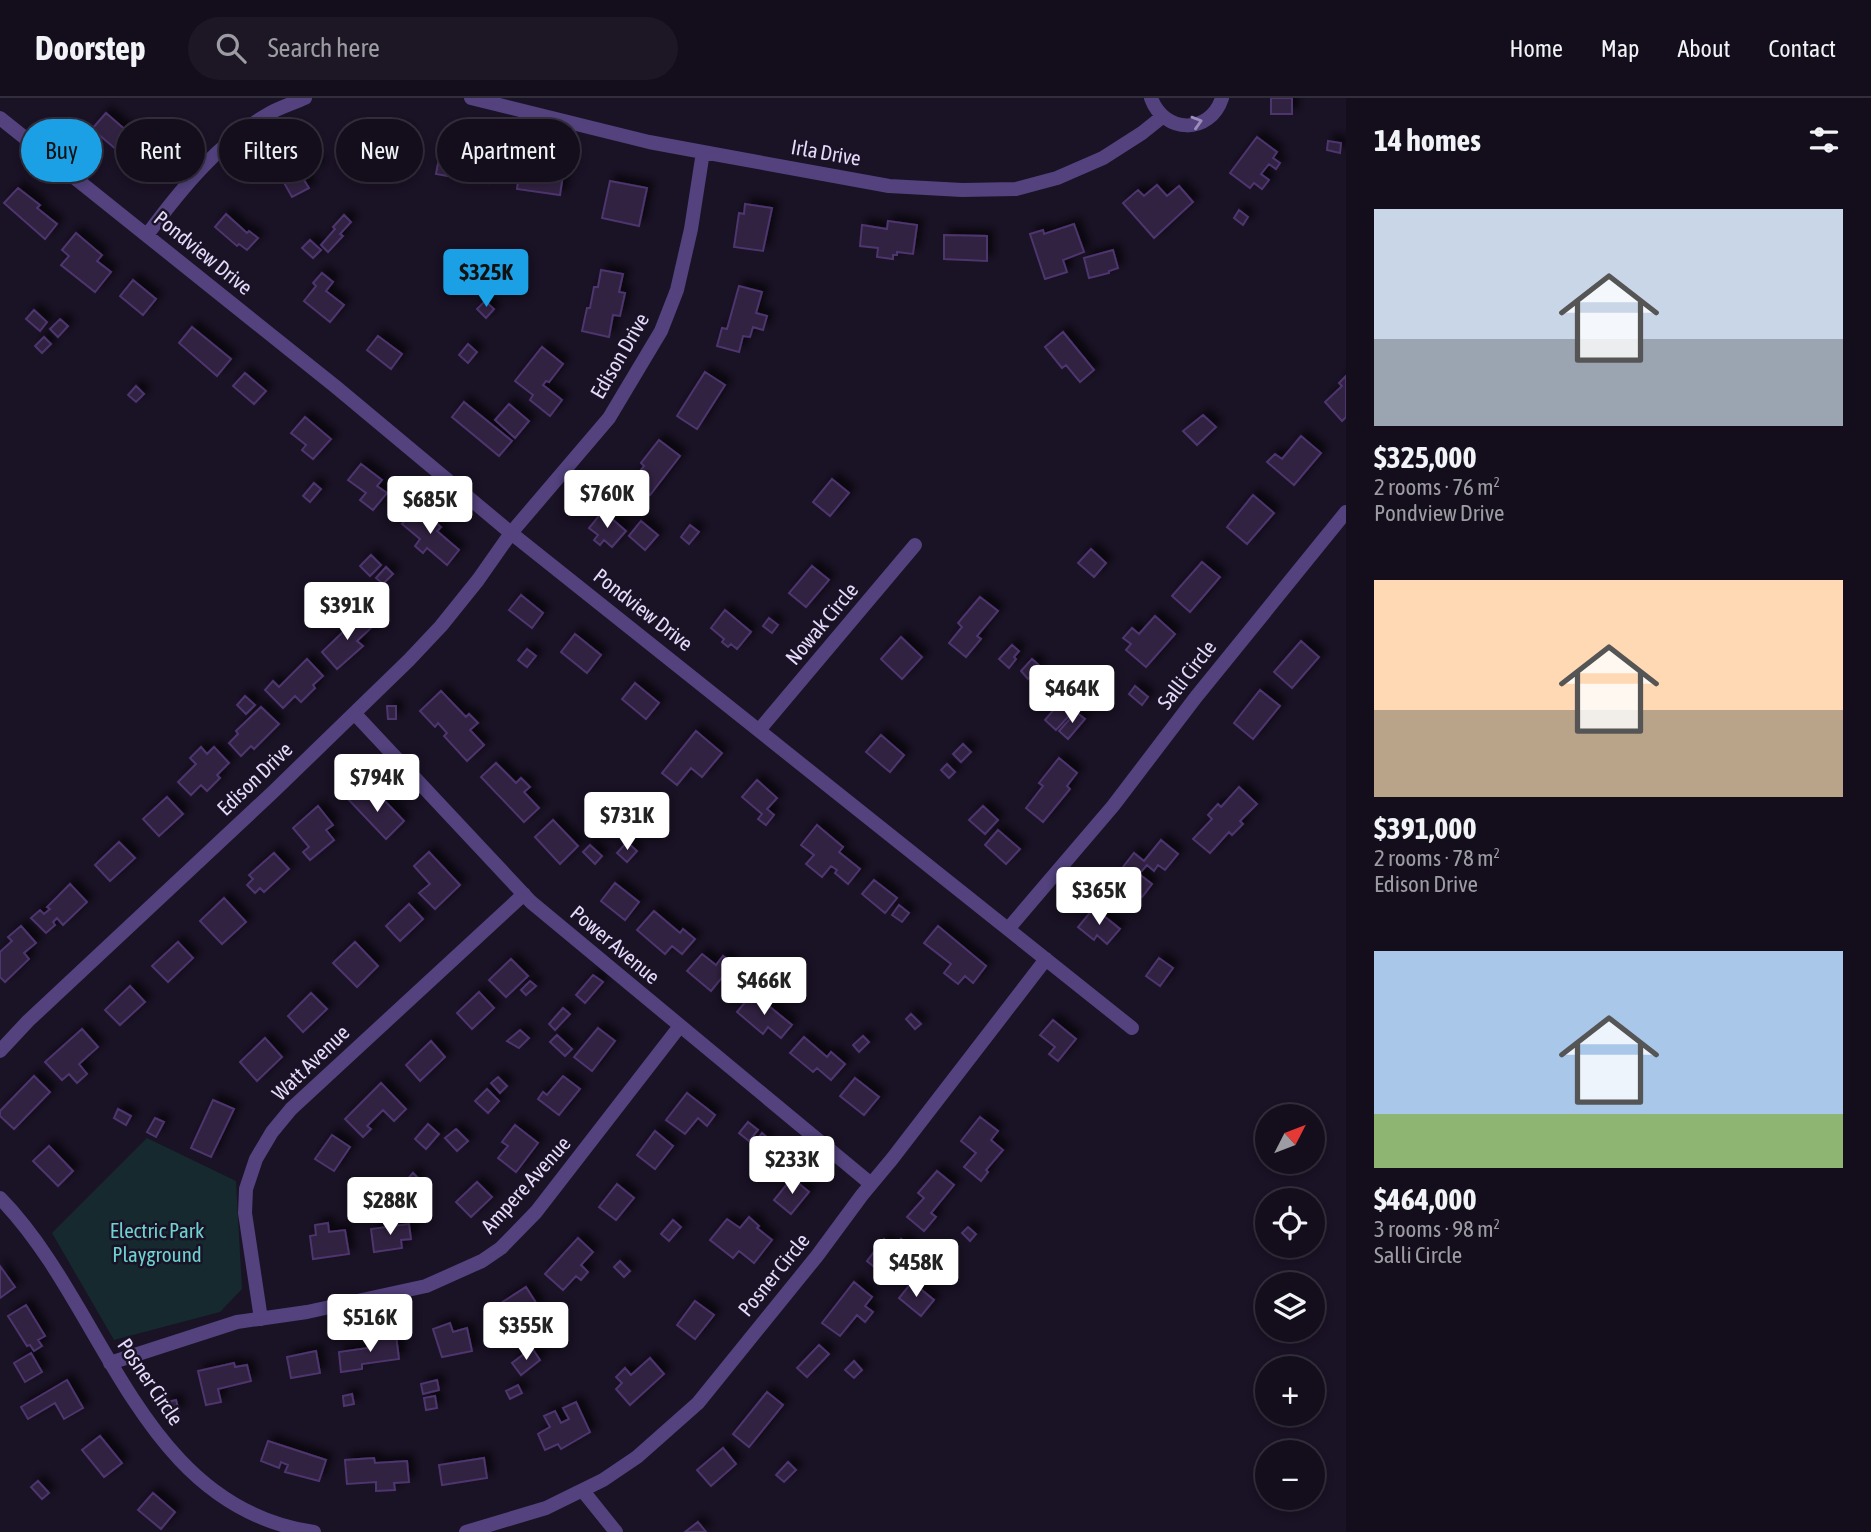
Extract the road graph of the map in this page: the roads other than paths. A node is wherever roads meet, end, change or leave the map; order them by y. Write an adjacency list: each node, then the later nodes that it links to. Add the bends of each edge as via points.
1 (305, 98): 8 (street, via 271,112 233,139 194,176)
2 (471, 98): 7 (street, Irla Drive)
3 (1151, 98): 5 (street)
4 (1222, 98): 5 (street, one-way to 4, via 1178,125 1196,125 1212,116)
5 (1162, 117): 7 (street, Irla Drive, via 1102,158 1057,178 1016,189 889,186)
6 (0, 118): 8 (street, Pondview Drive)
7 (704, 152): 10 (street, Edison Drive, via 677,290 661,331 609,418)
8 (147, 235): 10 (street, Pondview Drive)
9 (1346, 512): 15 (street, Salli Circle)
10 (511, 533): 12 (street, Edison Drive, via 441,625); 13 (street, Pondview Drive)
11 (915, 545): 13 (street, Nowak Circle)
12 (355, 714): 14 (street, Power Avenue); 19 (street, Edison Drive)
13 (760, 729): 15 (street, Pondview Drive)
14 (524, 894): 17 (street, Power Avenue); 22 (street, Watt Avenue, via 291,1109 272,1132 246,1189 245,1213)
15 (1008, 929): 16 (street, Pondview Drive)
16 (1046, 959): 18 (street, Pondview Drive); 20 (street, Posner Circle)
17 (680, 1026): 20 (street, Power Avenue); 22 (street, Ampere Avenue, via 536,1212 501,1248 426,1286)
18 (1132, 1028)
19 (0, 1051)
20 (871, 1184): 24 (street, Posner Circle, via 698,1403 637,1457)
21 (0, 1198): 23 (street, Posner Circle, via 46,1257)
22 (261, 1318): 23 (street, Ampere Avenue)
23 (110, 1363): 25 (street, Posner Circle, via 155,1431 205,1482 258,1517)
24 (583, 1491): 26 (street, Posner Circle, via 546,1508); 27 (street)
25 (314, 1532)
26 (466, 1532)
27 (616, 1532)

